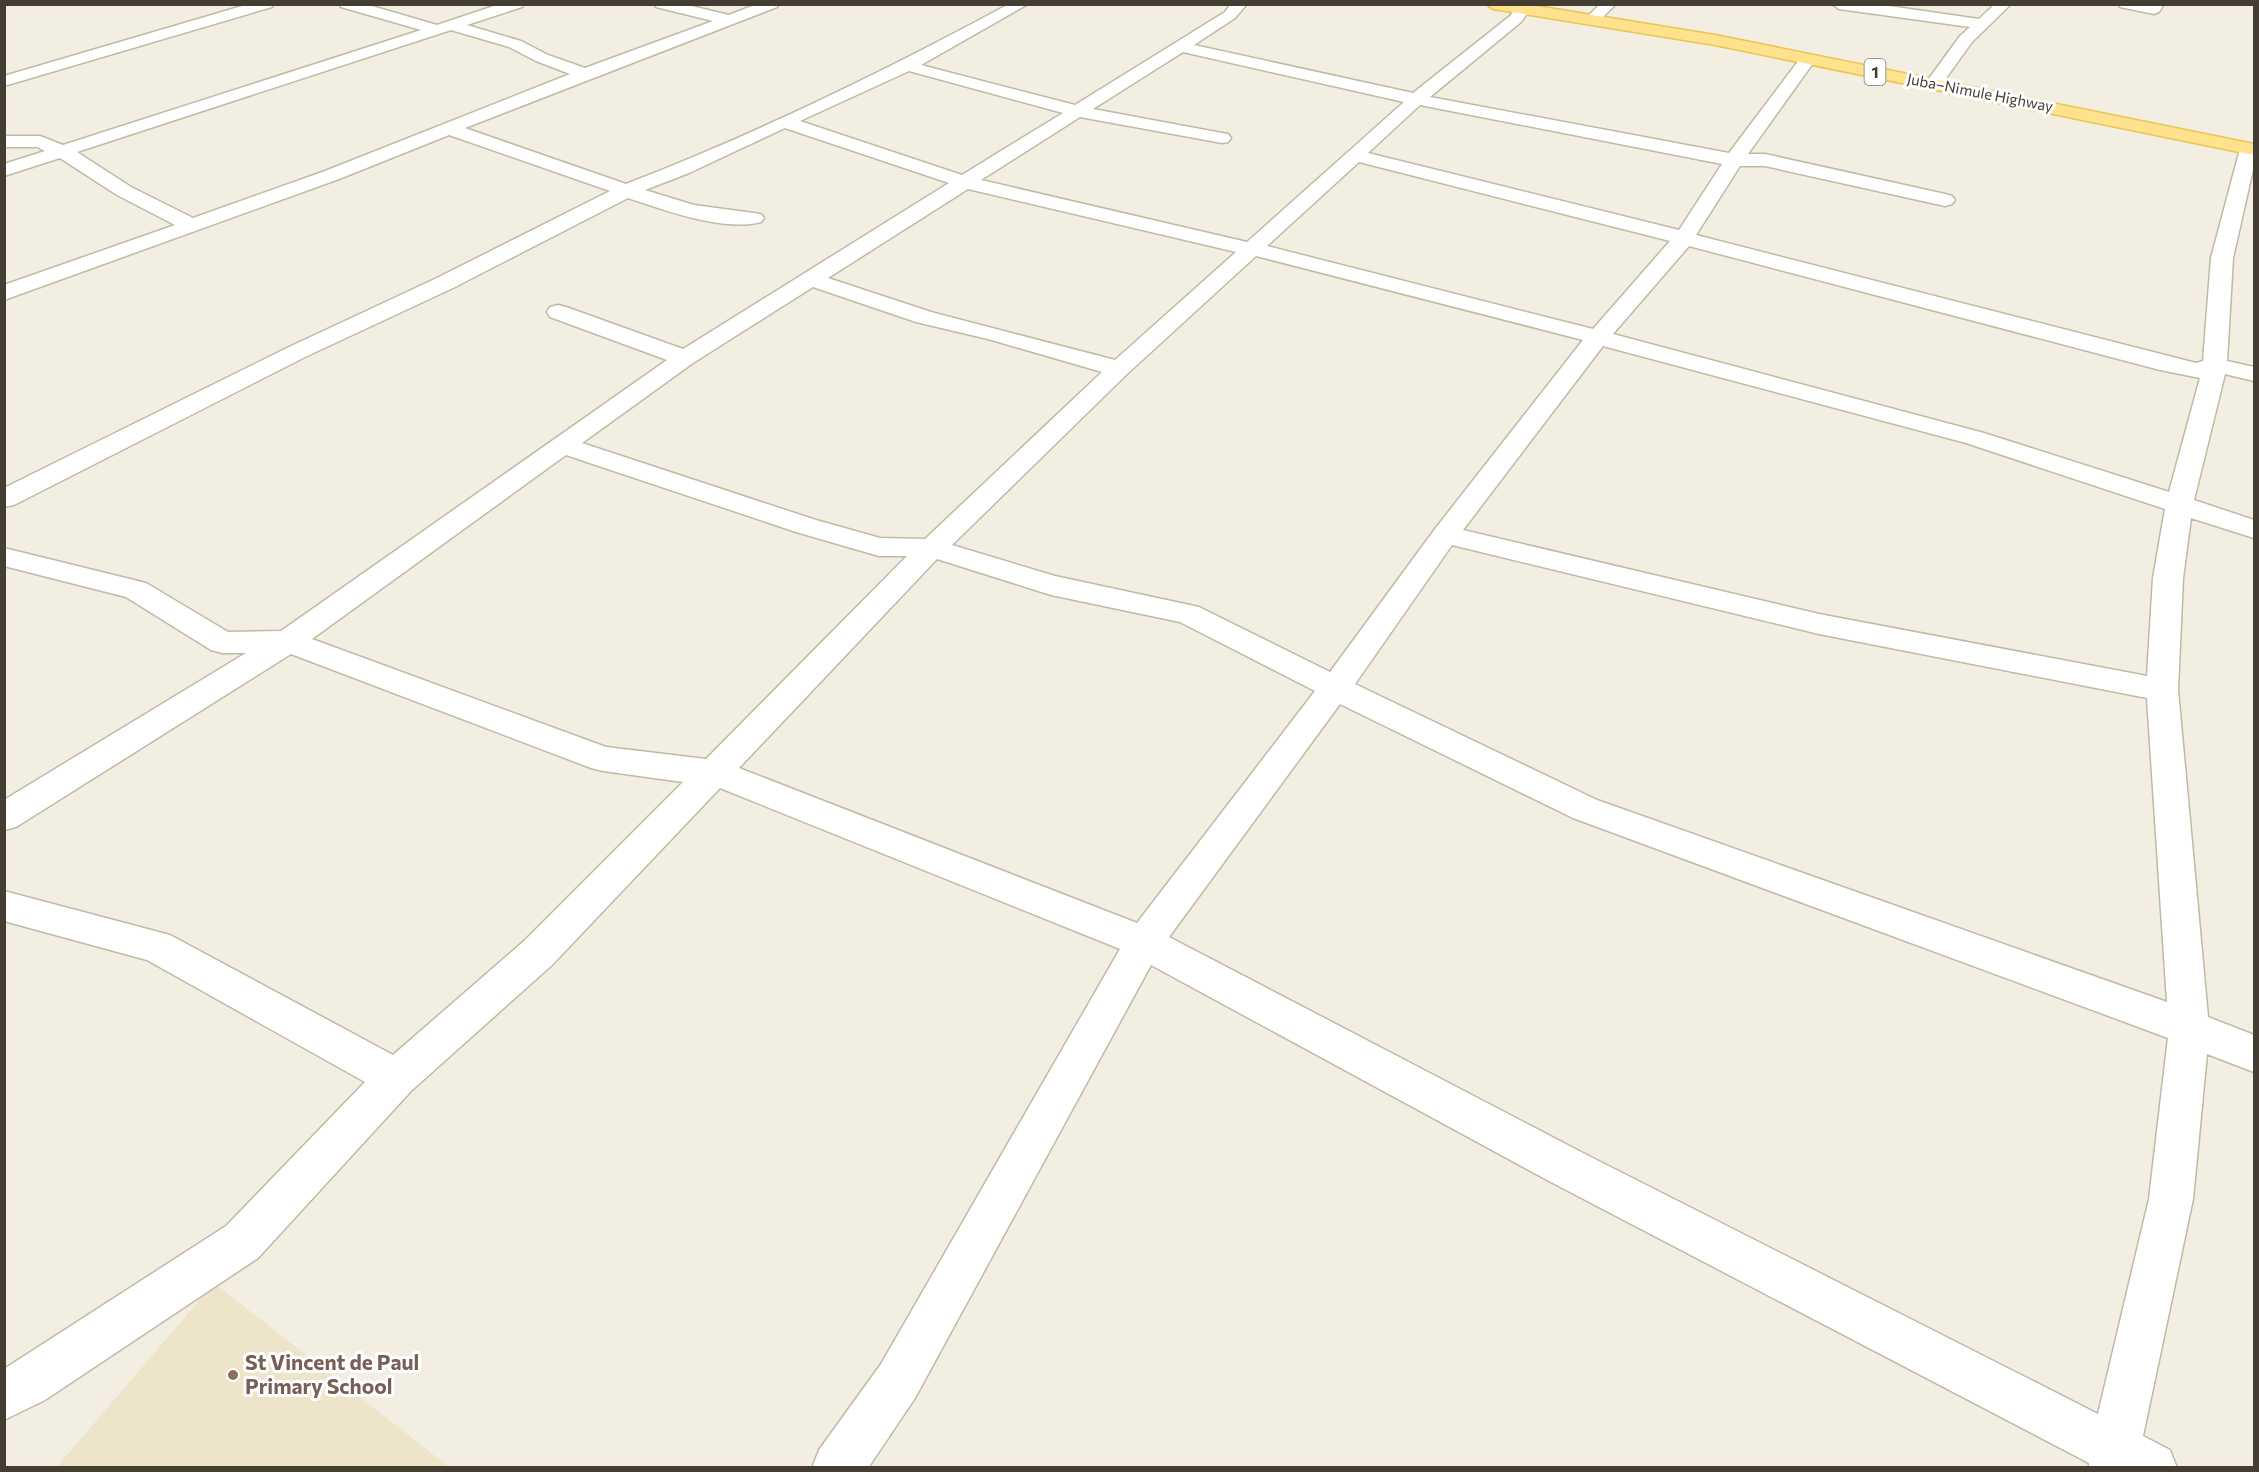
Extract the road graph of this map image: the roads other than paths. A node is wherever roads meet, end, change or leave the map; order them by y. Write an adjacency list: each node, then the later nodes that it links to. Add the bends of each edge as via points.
1 (267, 4): 23 (street)
2 (346, 4): 18 (street)
3 (517, 4): 18 (street)
4 (661, 4): 15 (street)
5 (772, 4): 15 (street)
6 (1021, 4): 21 (street)
7 (1240, 4): 19 (street, via 1230,15)
8 (1610, 4): 14 (street)
9 (1839, 4): 16 (street)
10 (2004, 4): 16 (street)
11 (2125, 4): 13 (street)
12 (1508, 6): 14 (main road, Juba–Nimule Highway / 1); 25 (street, via 1516,19)
13 (2155, 7): 17 (street)
14 (1593, 19): 20 (main road, Juba–Nimule Highway / 1)
15 (731, 20): 22 (street)
16 (1982, 24): 24 (street)
17 (2146, 26)
18 (442, 27): 22 (street, via 515,44); 32 (street)
19 (1180, 46): 25 (street); 26 (street)
20 (1808, 59): 24 (main road, Juba–Nimule Highway / 1); 34 (street)
21 (907, 66): 26 (street); 27 (street)
22 (585, 74): 28 (street)
23 (4, 81)
24 (1933, 84): 31 (main road, Juba–Nimule Highway / 1)
25 (1416, 100): 33 (street); 34 (street)
26 (1077, 111): 29 (street); 36 (street)
27 (784, 122): 36 (street); 37 (street)
28 (450, 129): 37 (street); 40 (street)
29 (1222, 138)
30 (4, 141): 32 (street, via 40,142)
31 (2252, 150): 48 (street, via 2222,258)
32 (62, 151): 35 (street); 40 (street, via 124,191)
33 (1354, 155): 41 (street); 42 (street)
34 (1734, 160): 38 (street, via 1765,160); 41 (street)
35 (4, 170)
36 (964, 182): 42 (street); 43 (street)
37 (627, 191): 39 (street, via 709,215); 52 (street)
38 (1945, 200)
39 (754, 218)
40 (191, 225): 44 (street)
41 (1684, 238): 46 (street); 48 (street, via 2168,365 2198,370)
42 (1252, 249): 46 (street); 49 (street)
43 (810, 279): 47 (street); 49 (street, via 924,317)
44 (4, 293)
45 (558, 312): 47 (street)
46 (1598, 337): 53 (street, via 1975,438); 55 (street)
47 (685, 357): 51 (street)
48 (2215, 365): 50 (street); 53 (street)
49 (1119, 369): 56 (street)
50 (2254, 374)
51 (564, 446): 56 (street, via 879,547); 58 (street)
52 (4, 499)
53 (2179, 506): 54 (street); 60 (street, via 2168,578)
54 (2254, 529)
55 (1445, 535): 59 (street); 60 (street, via 1819,624)
56 (932, 549): 59 (street, via 1051,585 1188,614); 61 (street)
57 (4, 557): 58 (street, via 136,590 222,643)
58 (288, 641): 61 (street, via 603,759); 62 (street)
59 (1335, 688): 64 (street); 65 (street, via 1585,809)
60 (2162, 690): 65 (street)
61 (715, 773): 64 (street); 67 (street, via 538,953)
62 (4, 818)
63 (4, 906): 67 (street, via 157,946)
64 (1144, 942): 69 (street); 70 (street, via 898,1382)
65 (2189, 1028): 66 (street); 69 (street, via 2171,1199)
66 (2254, 1054)
67 (396, 1078): 68 (street, via 242,1242)
68 (4, 1396)
69 (2114, 1458): 71 (street)
70 (837, 1467)
71 (2152, 1467)

